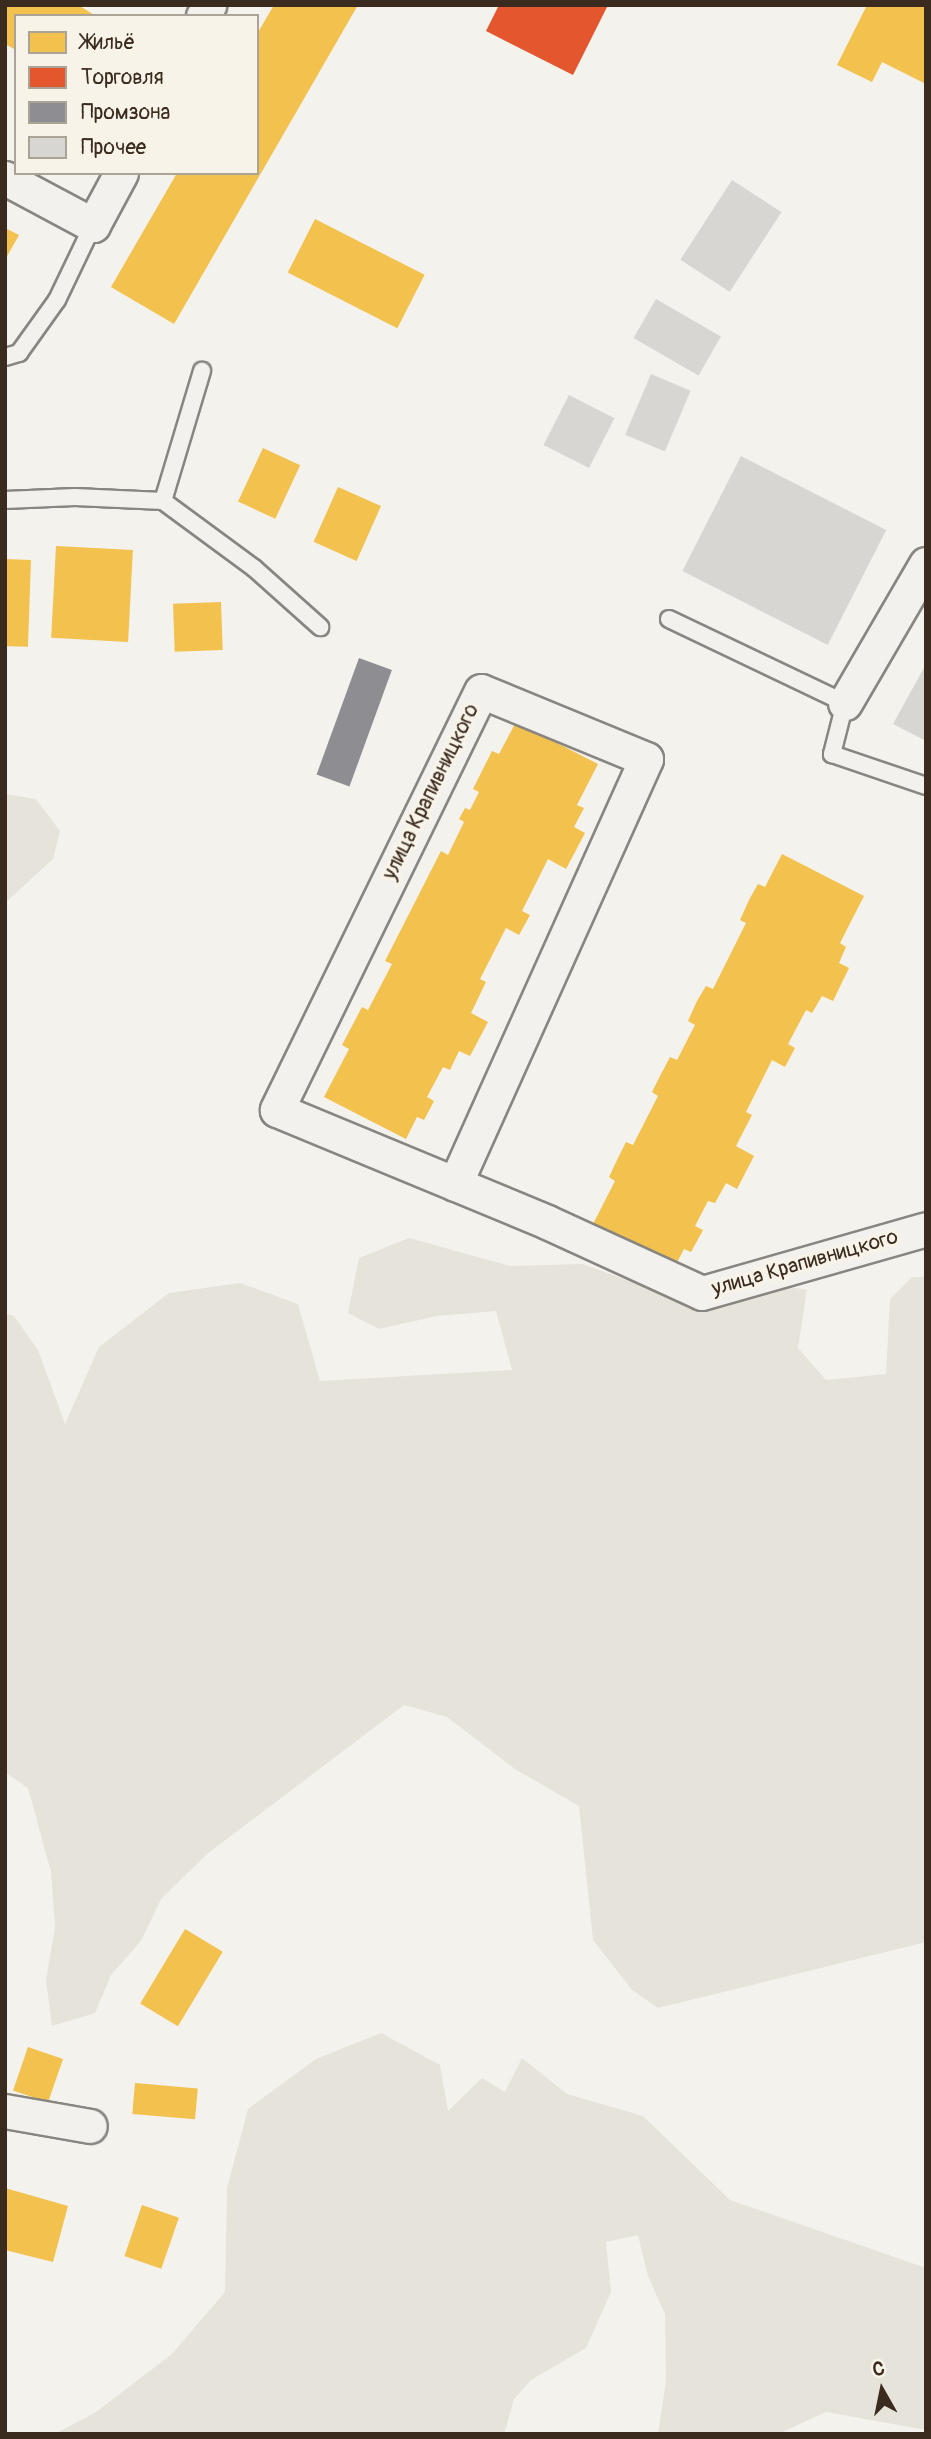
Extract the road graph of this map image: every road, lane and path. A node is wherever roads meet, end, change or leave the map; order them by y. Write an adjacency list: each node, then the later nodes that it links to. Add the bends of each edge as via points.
1 (120, 175): 3 (street)
2 (5, 178): 3 (street)
3 (93, 225): 4 (lane, via 57,300 19,353)
4 (5, 357)
5 (202, 371): 7 (lane)
6 (5, 500): 7 (lane)
7 (163, 501): 10 (lane, via 254,568)
8 (926, 564): 11 (street)
9 (669, 619): 11 (lane)
10 (320, 627)
11 (845, 703): 12 (lane, via 832,754)
12 (926, 786)
13 (455, 1184): 13 (street, улица Крапивницкого, via 277,1110 481,691 646,759); 14 (street, улица Крапивницкого, via 702,1293)
14 (926, 1229)
15 (5, 2111): 16 (street)
16 (90, 2126)

